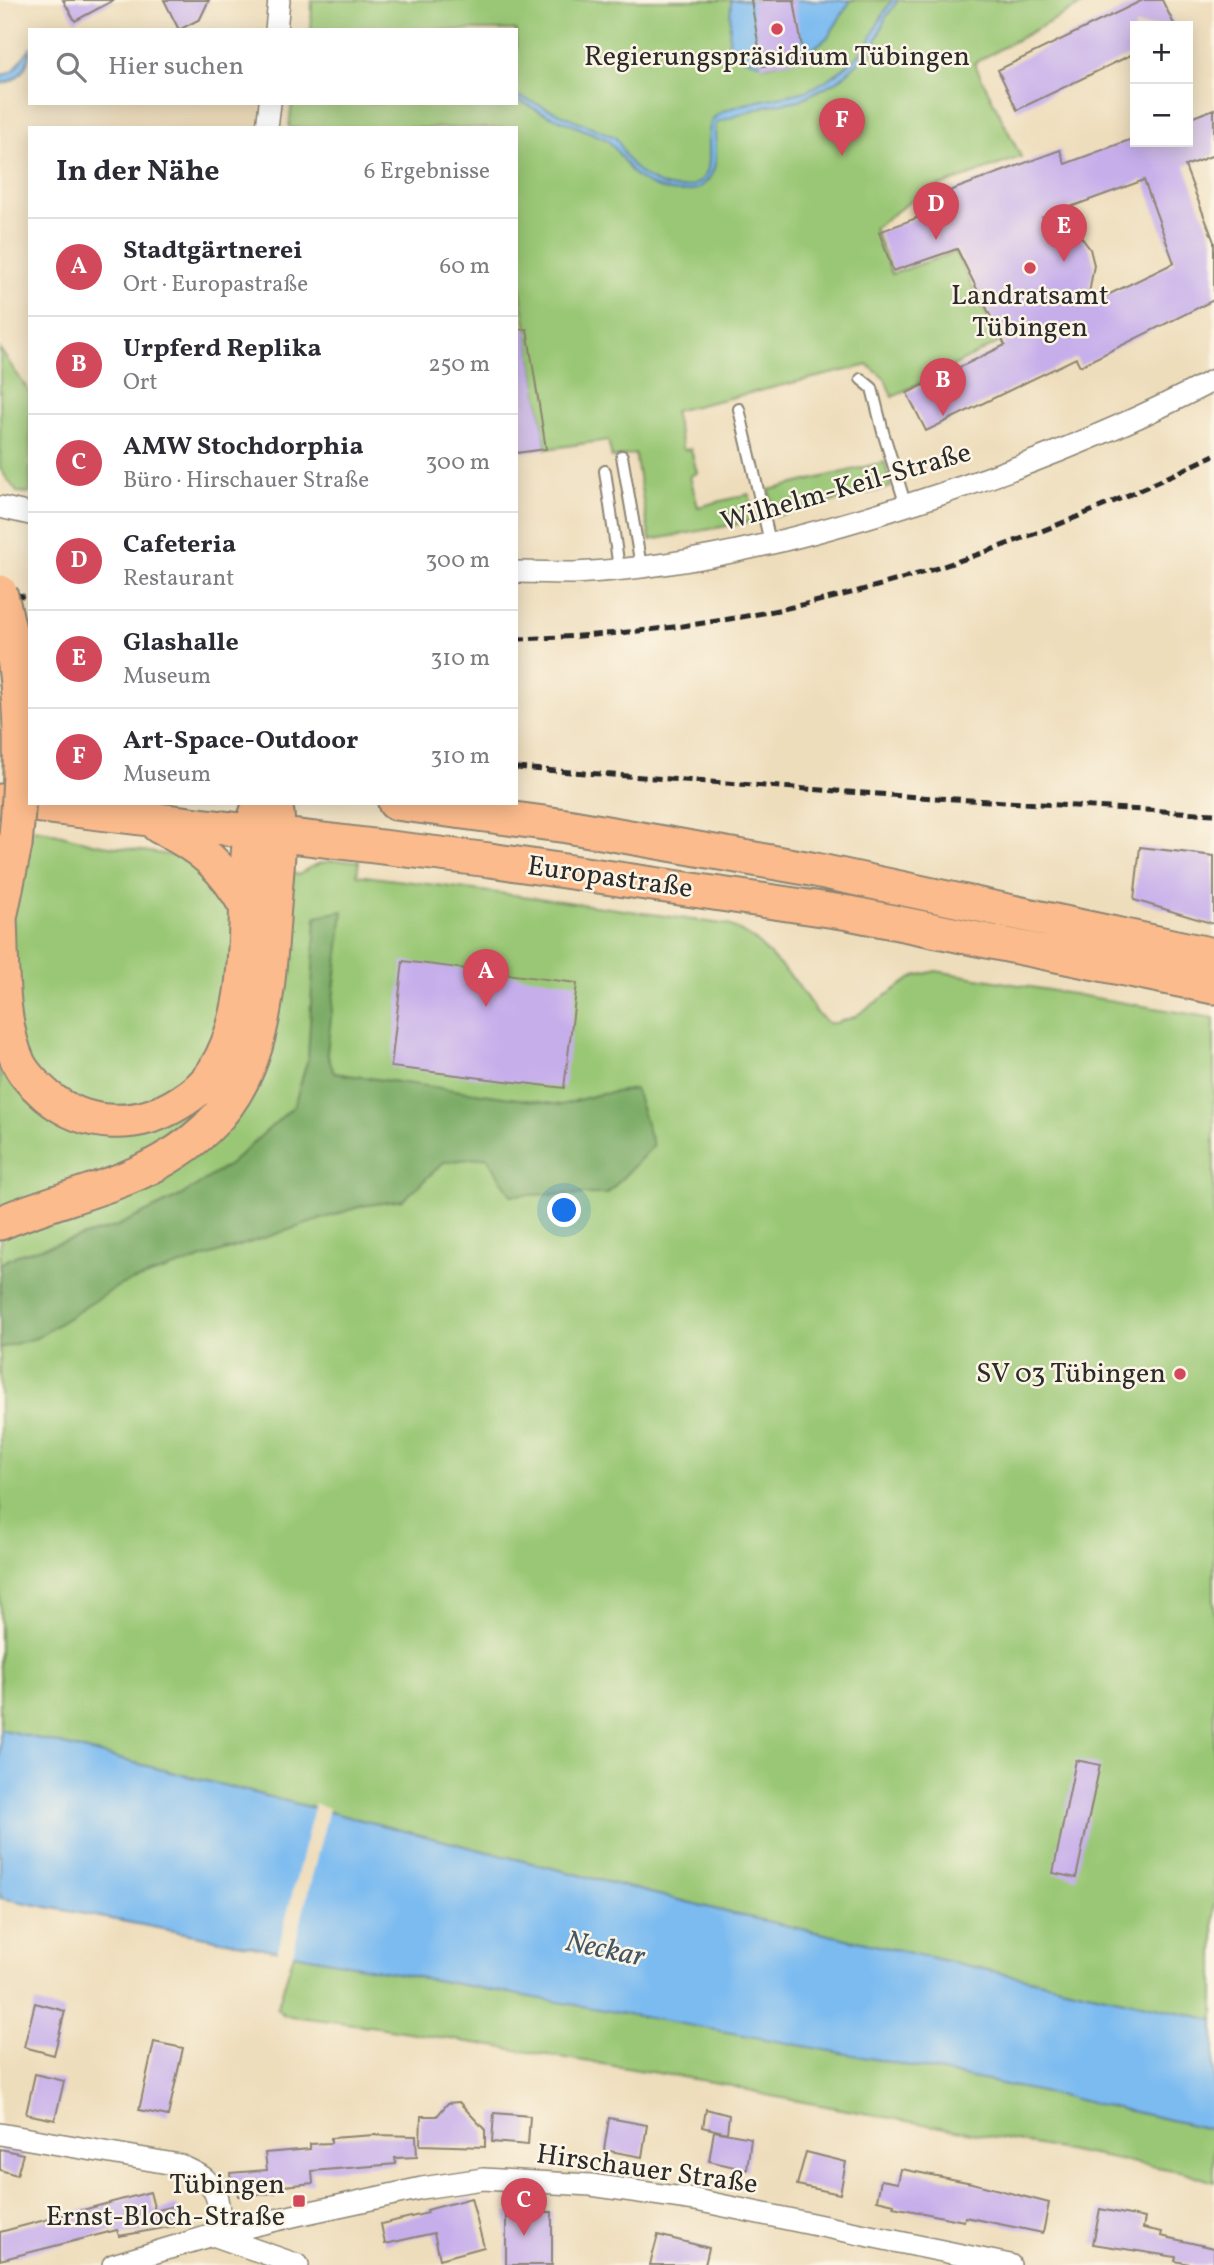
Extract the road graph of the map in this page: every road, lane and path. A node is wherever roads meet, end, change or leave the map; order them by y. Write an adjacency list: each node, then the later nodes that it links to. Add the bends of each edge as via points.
1 (279, 0): 2 (street)
2 (276, 28)
3 (270, 105): 4 (street)
4 (267, 126)
5 (861, 379): 10 (lane, via 872,388)
6 (1214, 380): 10 (street, Wilhelm-Keil-Straße, via 1068,448)
7 (739, 409): 13 (lane)
8 (622, 456): 14 (lane)
9 (605, 471): 15 (lane)
10 (906, 506): 13 (street, Wilhelm-Keil-Straße)
11 (0, 507): 12 (street)
12 (28, 513)
13 (770, 542): 14 (street, Wilhelm-Keil-Straße)
14 (641, 566): 15 (street, Wilhelm-Keil-Straße)
15 (619, 569): 16 (street, Wilhelm-Keil-Straße)
16 (518, 572)
17 (0, 592): 27 (main road, bridge, via 16,675 20,799)
18 (0, 763): 19 (main road)
19 (28, 766)
20 (0, 801): 21 (main road, Europastraße)
21 (28, 804)
22 (33, 805): 24 (main road, Europastraße)
23 (410, 805): 28 (main road, Europastraße, via 567,826 811,869)
24 (140, 818): 25 (main road, Europastraße); 26 (main road, via 209,857 227,875)
25 (266, 818): 26 (main road); 29 (main road, Europastraße, via 490,860 849,913); 30 (main road, via 269,972 253,1059 236,1093 188,1145 160,1162)
26 (247, 908): 27 (main road, via 237,1014 228,1046 213,1074 193,1094 139,1121 84,1118 60,1107 19,1064 4,998)
27 (0, 918)
28 (1214, 955)
29 (1214, 988)
30 (0, 1223)
31 (0, 2134): 32 (street, via 180,2165 205,2179 214,2194 220,2221)
32 (213, 2235): 33 (street, Hirschauer Straße); 34 (street); 35 (street, Hirschauer Straße, via 422,2188 483,2179 591,2185 696,2200)
33 (113, 2265)
34 (298, 2265)
35 (1010, 2265)

